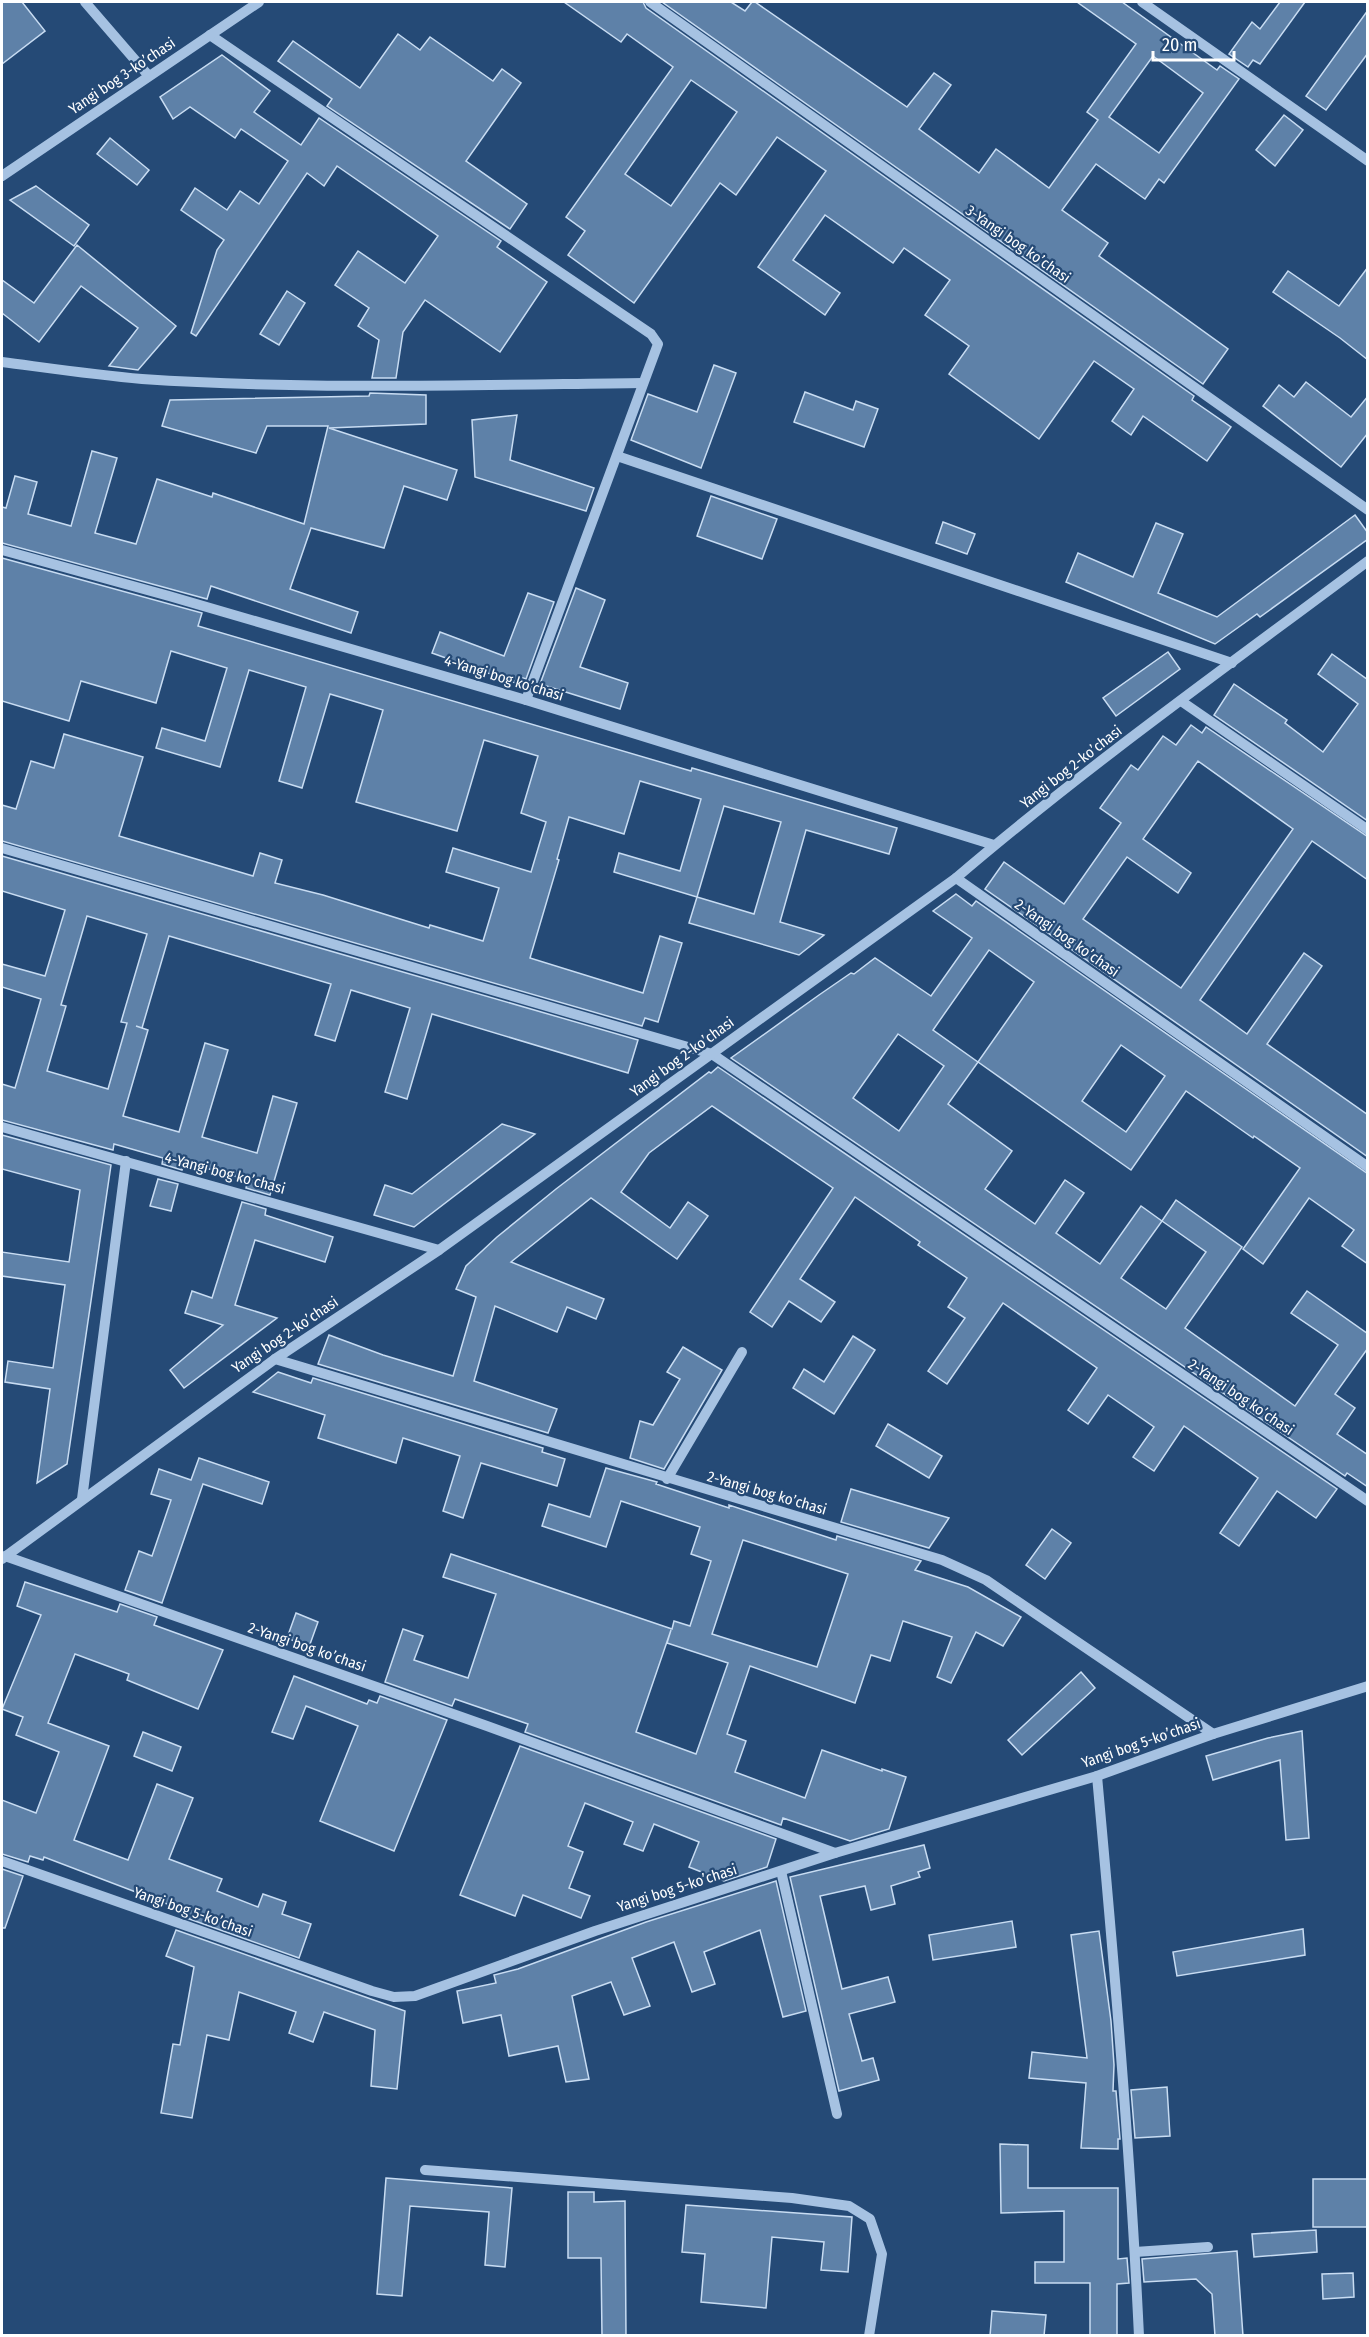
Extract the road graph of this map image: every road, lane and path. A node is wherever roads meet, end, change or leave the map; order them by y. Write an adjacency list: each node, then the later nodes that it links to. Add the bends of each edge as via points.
1 (85, 2): 6 (street)
2 (259, 2): 5 (street, Yangi bog 3-koʼchasi)
3 (650, 2): 12 (street, 3-Yangi bog koʼchasi)
4 (1142, 2): 7 (street)
5 (210, 35): 6 (street, Yangi bog 3-koʼchasi); 10 (street, via 651,334 658,344)
6 (148, 75): 8 (street, Yangi bog 3-koʼchasi)
7 (1368, 161)
8 (2, 176)
9 (2, 362): 10 (street, via 201,382 406,386)
10 (643, 383): 11 (street)
11 (617, 456): 15 (street); 16 (street)
12 (1368, 510)
13 (2, 550): 16 (street, 4-Yangi bog koʼchasi)
14 (1368, 561): 15 (street, Yangi bog 2-koʼchasi)
15 (1232, 663): 17 (street, Yangi bog 2-koʼchasi)
16 (526, 700): 19 (street, 4-Yangi bog koʼchasi)
17 (1181, 700): 18 (street); 19 (street, Yangi bog 2-koʼchasi)
18 (1368, 830)
19 (994, 845): 21 (street, Yangi bog 2-koʼchasi)
20 (2, 848): 22 (street)
21 (956, 878): 22 (street, Yangi bog 2-koʼchasi); 25 (street, 2-Yangi bog koʼchasi)
22 (712, 1054): 26 (street, Yangi bog 2-koʼchasi); 31 (street, 2-Yangi bog koʼchasi)
23 (2, 1127): 24 (street, 4-Yangi bog koʼchasi)
24 (126, 1161): 26 (street, 4-Yangi bog koʼchasi); 30 (street)
25 (1368, 1167)
26 (439, 1250): 28 (street, Yangi bog 2-koʼchasi)
27 (742, 1352): 29 (street)
28 (275, 1359): 29 (street, 2-Yangi bog koʼchasi); 30 (street, Yangi bog 2-koʼchasi)
29 (667, 1479): 34 (street, 2-Yangi bog koʼchasi, via 942,1560 986,1580)
30 (82, 1499): 32 (street, Yangi bog 2-koʼchasi)
31 (1368, 1501)
32 (3, 1557): 36 (street, 2-Yangi bog koʼchasi, via 487,1726)
33 (1368, 1686): 34 (street, Yangi bog 5-koʼchasi)
34 (1213, 1734): 35 (street, Yangi bog 5-koʼchasi)
35 (1097, 1776): 36 (street, Yangi bog 5-koʼchasi); 42 (street)
36 (835, 1853): 38 (street, Yangi bog 5-koʼchasi)
37 (2, 1861): 38 (street, Yangi bog 5-koʼchasi, via 394,1997 415,1996 595,1931)
38 (781, 1871): 39 (street)
39 (837, 2114)
40 (425, 2170): 43 (street, via 792,2198 849,2206 870,2219 882,2254)
41 (1208, 2247): 42 (street)
42 (1135, 2252): 44 (street)
43 (869, 2336)
44 (1139, 2336)

